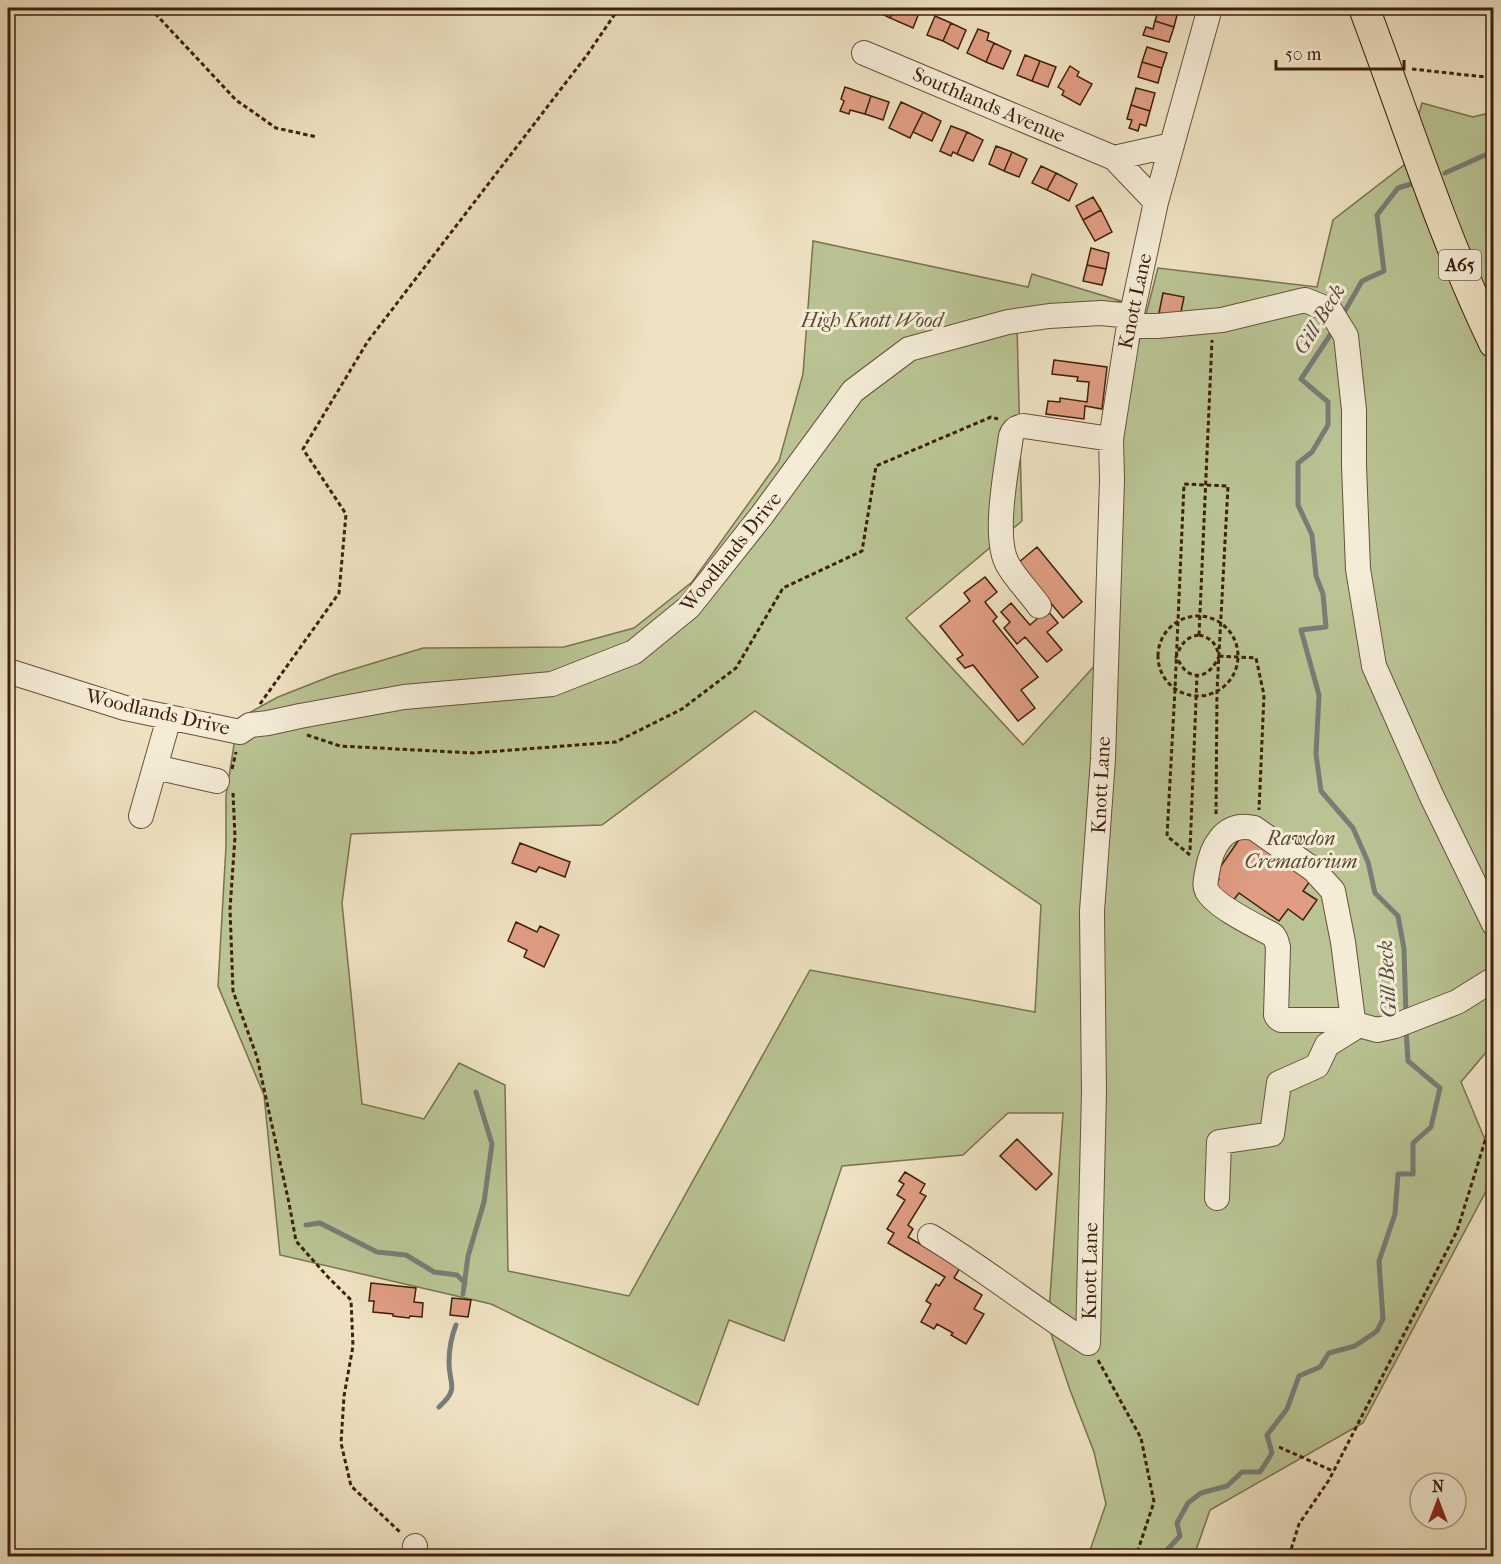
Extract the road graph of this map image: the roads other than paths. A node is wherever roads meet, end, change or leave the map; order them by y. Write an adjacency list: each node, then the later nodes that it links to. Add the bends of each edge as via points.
1 (1210, 8): 4 (street, Knott Lane)
2 (1364, 8): 8 (main road, A65, via 1429,187)
3 (864, 53): 5 (street, Southlands Avenue)
4 (1172, 145): 5 (street); 6 (street, Knott Lane)
5 (1114, 158): 6 (street, Southlands Avenue)
6 (1156, 202): 7 (street, Knott Lane)
7 (1130, 321): 9 (street, Knott Lane); 12 (street, Woodlands Drive, via 1101,314 1049,316 1008,322 909,349 853,391 689,607 634,652 552,684 404,697 250,724 240,732); 16 (street, Woodlands Drive, via 1157,326 1222,320 1305,300 1330,310 1346,336 1354,410 1358,569 1374,666)
8 (1494, 343)
9 (1111, 439): 10 (street, via 1024,426 1013,430 1000,519 1001,543 1006,563); 20 (street, Knott Lane, via 1103,759 1092,911 1094,1092 1088,1343)
10 (1039, 606)
11 (8, 671): 12 (street, Woodlands Drive, via 125,708)
12 (168, 717): 13 (street)
13 (155, 768): 14 (street); 15 (street)
14 (227, 783)
15 (141, 816)
16 (1494, 924)
17 (1494, 978): 18 (street, via 1457,1002 1395,1026 1377,1030)
18 (1356, 1023): 18 (street, via 1278,1018 1276,940 1231,912 1205,888 1209,862 1223,835 1245,826 1258,831 1314,870 1333,891); 19 (street, via 1327,1045 1317,1066 1280,1083 1272,1134 1219,1142)
19 (1217, 1198)
20 (930, 1236)

